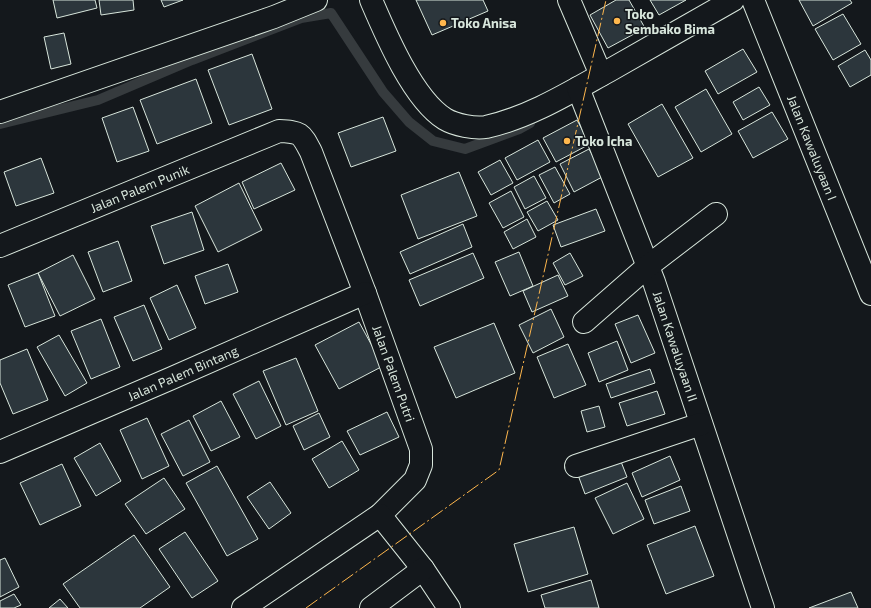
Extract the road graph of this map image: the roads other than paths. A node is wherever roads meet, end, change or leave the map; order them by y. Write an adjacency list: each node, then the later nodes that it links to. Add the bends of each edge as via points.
1 (316, 0): 7 (street)
2 (371, 0): 6 (street, via 387,38 411,80 433,111 446,120 458,125 484,127 522,116)
3 (569, 0): 5 (street)
4 (747, 1): 5 (street); 13 (street, Jalan Kawaluyaan I)
5 (601, 75): 6 (street)
6 (578, 88): 11 (street, Jalan Kawaluyaan II)
7 (0, 112)
8 (279, 131): 10 (street, Jalan Palem Punik); 12 (street, Jalan Palem Putri, via 295,132 303,138 311,152)
9 (716, 214): 11 (street)
10 (0, 246)
11 (648, 266): 14 (street); 15 (street, Jalan Kawaluyaan II)
12 (365, 293): 16 (street, Jalan Palem Bintang); 18 (street, Jalan Palem Putri, via 421,449 421,464 415,480)
13 (871, 294)
14 (584, 322)
15 (701, 424): 17 (street); 23 (street, Jalan Kawaluyaan II)
16 (0, 452)
17 (576, 466)
18 (380, 514): 19 (street); 20 (street, Jalan Palem Putri)
19 (423, 569): 21 (street); 22 (street)
20 (243, 608)
21 (371, 608)
22 (449, 608)
23 (763, 608)

